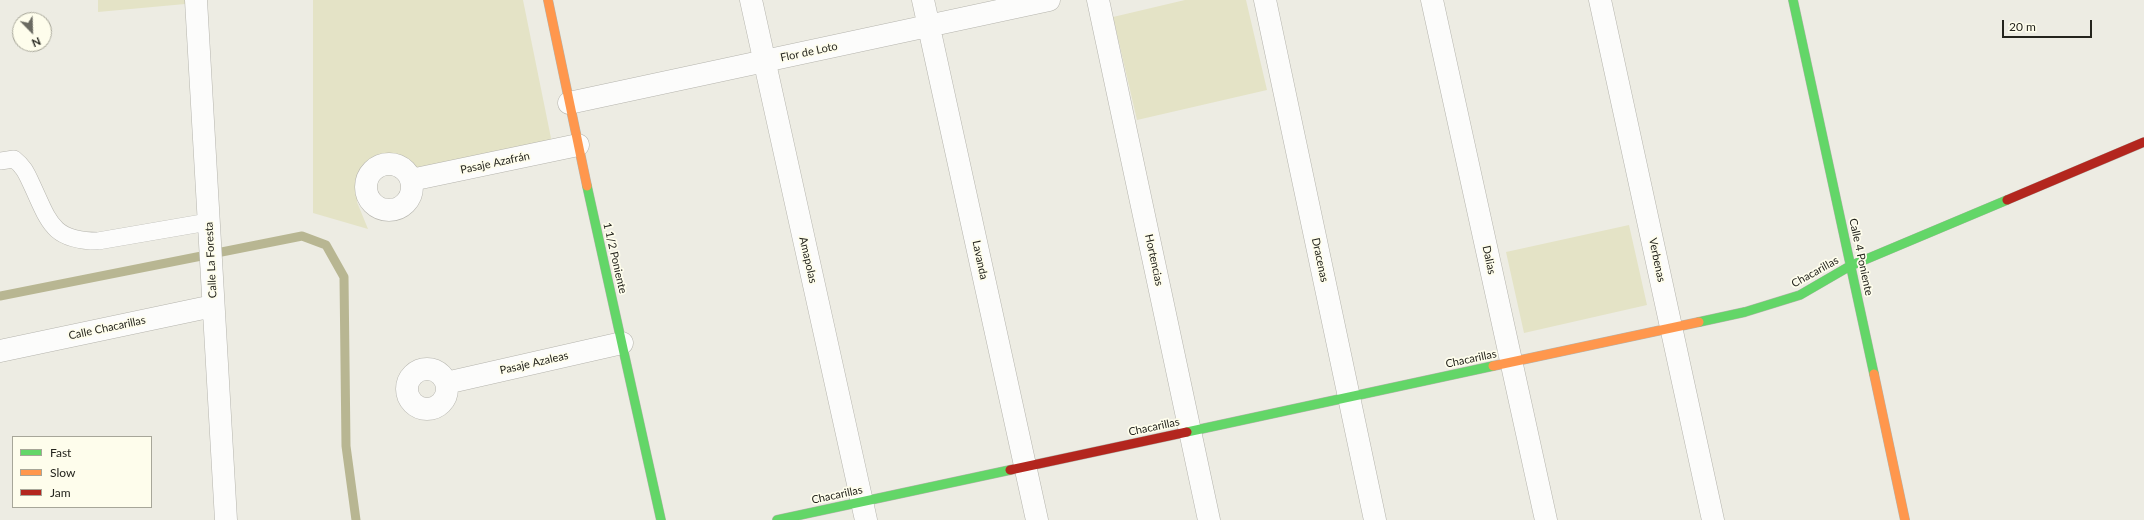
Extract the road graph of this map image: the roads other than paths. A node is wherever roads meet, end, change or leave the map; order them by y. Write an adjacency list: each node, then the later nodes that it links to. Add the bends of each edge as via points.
1 (196, 0): 18 (street, Calle La Foresta)
2 (548, 0): 13 (street, 1 1/2 Poniente)
3 (751, 0): 12 (street, Amapolas)
4 (923, 0): 11 (street, Lavanda)
5 (1048, 0): 11 (street, Flor de Loto)
6 (1098, 0): 27 (street, Hortencias)
7 (1265, 0): 26 (street, Dracenas)
8 (1432, 0): 24 (street, Dalias)
9 (1600, 0): 21 (street, Verbenas)
10 (1793, 0): 19 (street, Calle 4 Poniente)
11 (928, 26): 12 (street, Flor de Loto); 28 (street, Lavanda)
12 (764, 61): 13 (street, Flor de Loto); 29 (street, Amapolas)
13 (569, 104): 15 (street, 1 1/2 Poniente)
14 (2144, 142): 19 (street, Chacarillas)
15 (578, 145): 17 (street, Pasaje Azafrán); 22 (street, 1 1/2 Poniente)
16 (0, 161): 18 (lane, via 14,159 23,166 54,229 68,238 98,241)
17 (411, 180)
18 (209, 227): 20 (street, Calle La Foresta)
19 (1850, 266): 21 (street, Chacarillas, via 1800,295 1745,312); 38 (street, Calle 4 Poniente)
20 (213, 306): 23 (street, Calle Chacarillas); 30 (street, Calle La Foresta)
21 (1671, 328): 24 (street, Chacarillas); 37 (street, Verbenas)
22 (622, 344): 25 (street, Pasaje Azaleas); 31 (street, 1 1/2 Poniente)
23 (0, 351)
24 (1512, 362): 26 (street, Chacarillas); 36 (street, Dalias)
25 (446, 383)
26 (1349, 397): 27 (street, Chacarillas); 35 (street, Dracenas)
27 (1190, 431): 28 (street, Chacarillas); 34 (street, Hortencias)
28 (1025, 467): 29 (street, Chacarillas); 33 (street, Lavanda)
29 (864, 511): 32 (street, Chacarillas)
30 (226, 520)
31 (661, 520)
32 (777, 520)
33 (1037, 520)
34 (1209, 520)
35 (1375, 520)
36 (1546, 520)
37 (1713, 520)
38 (1905, 520)

